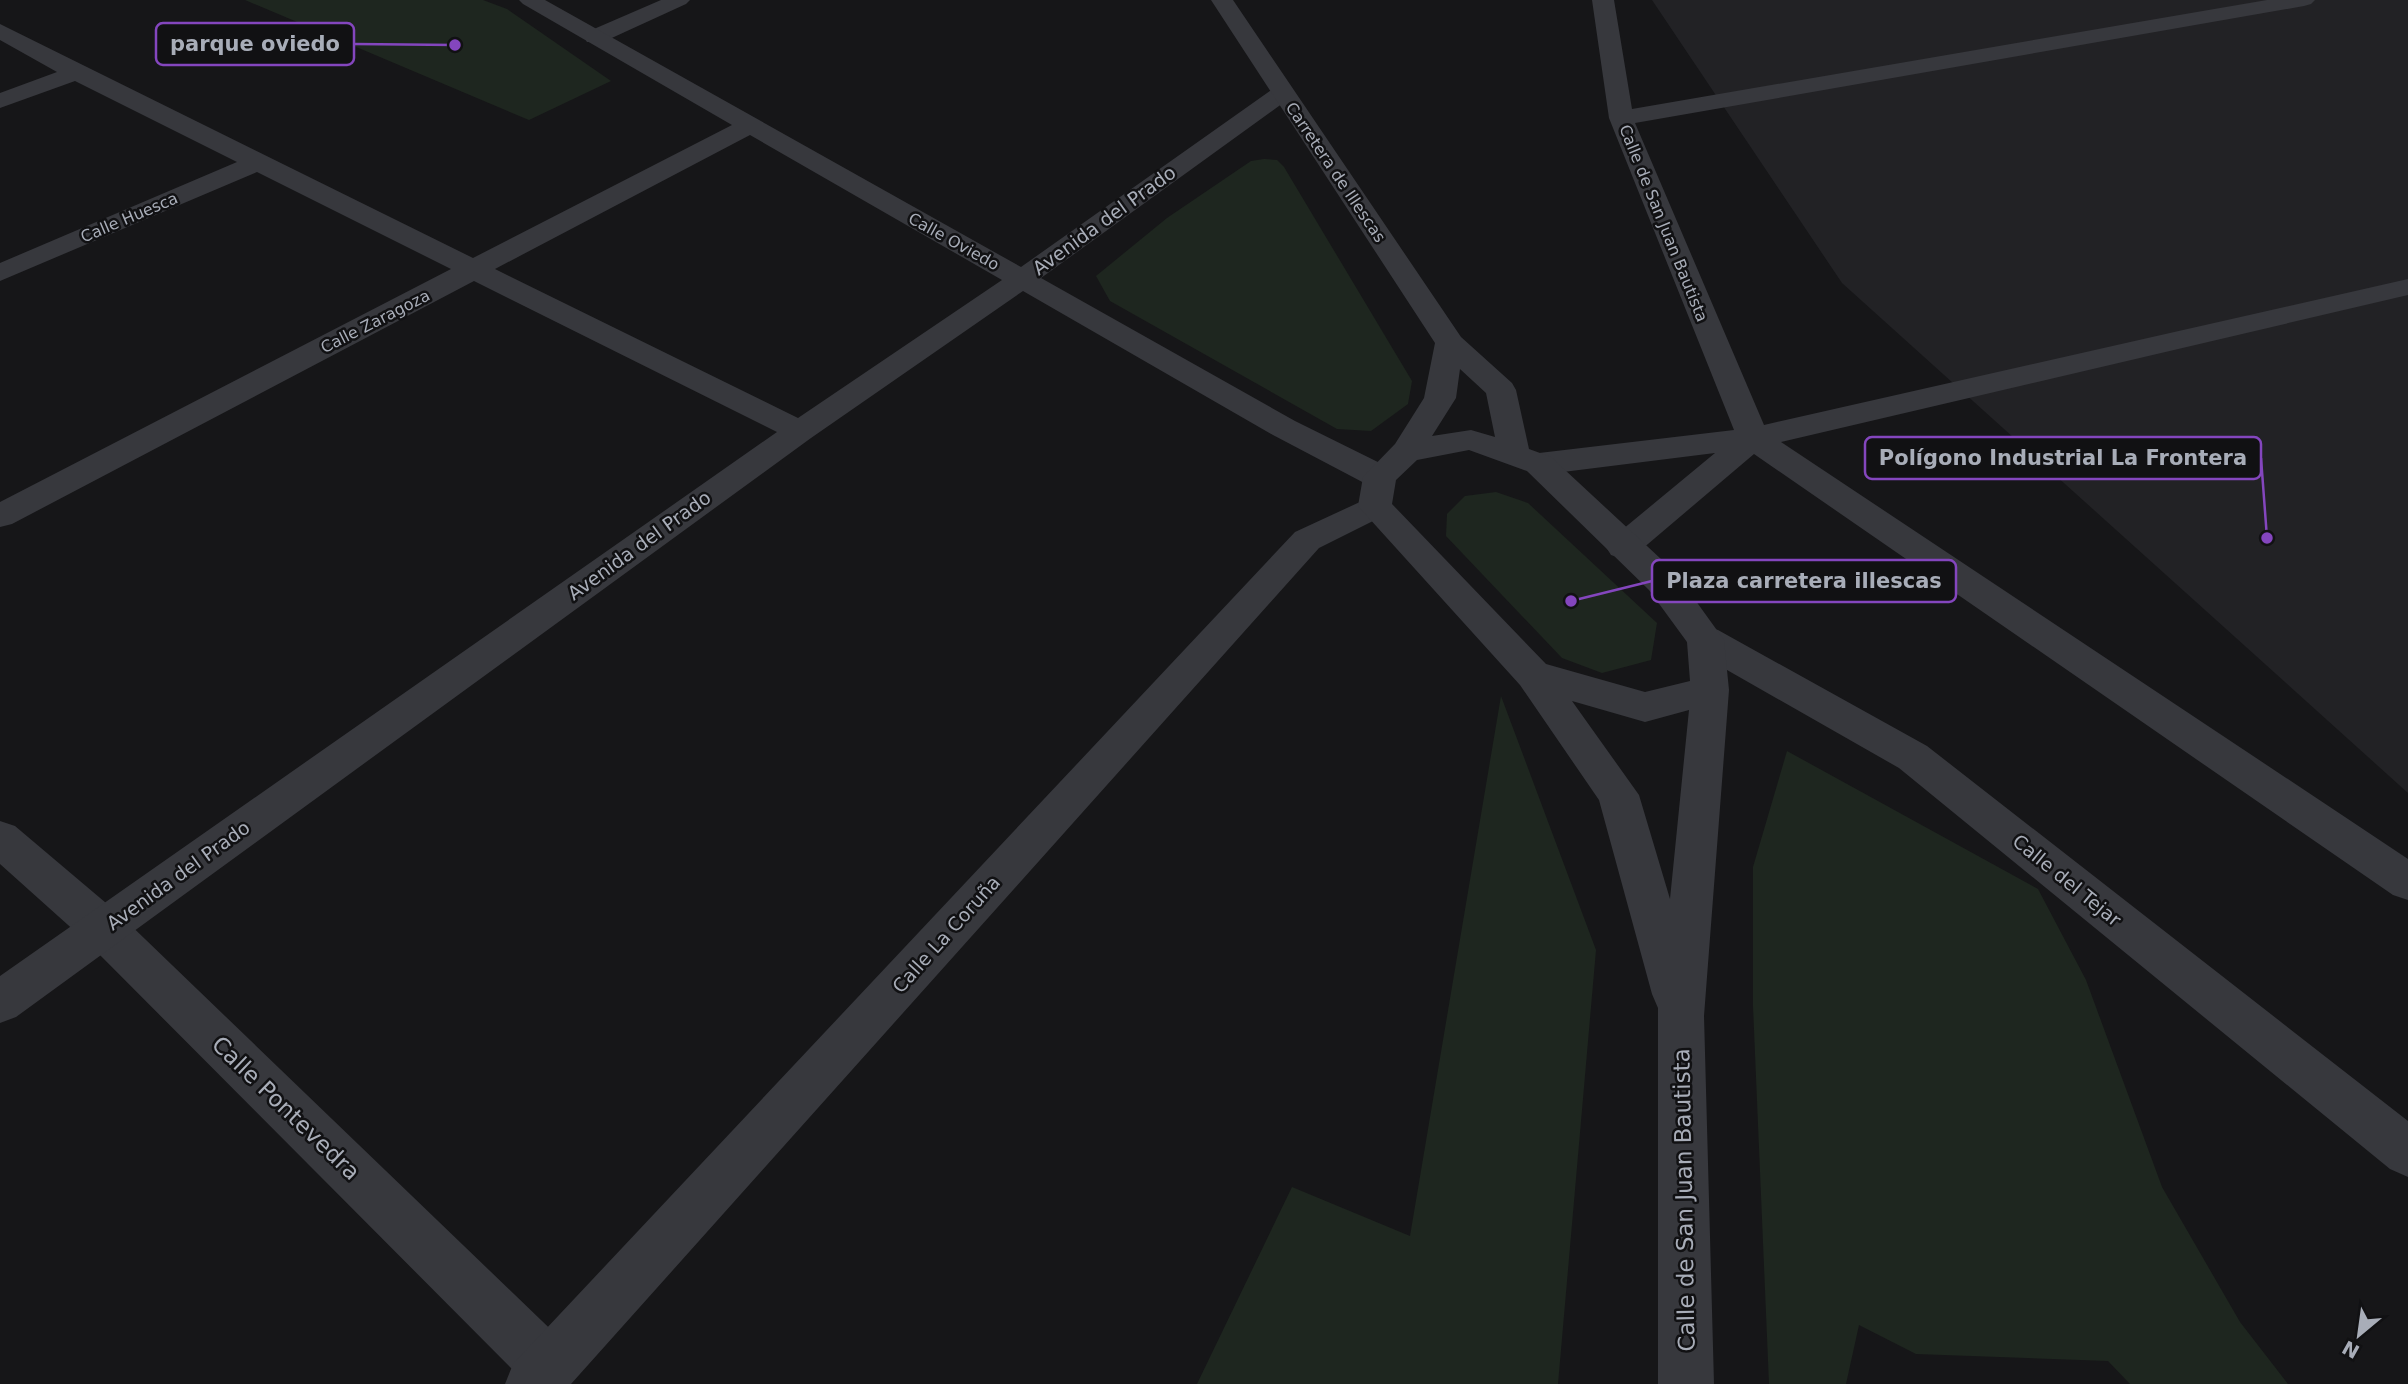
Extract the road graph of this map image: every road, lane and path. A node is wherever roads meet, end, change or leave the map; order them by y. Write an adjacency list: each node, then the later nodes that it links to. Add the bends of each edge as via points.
1 (530, 0): 7 (street, Calle Oviedo)
2 (679, 0): 7 (street)
3 (1222, 0): 9 (street, Carretera de Illescas)
4 (1603, 0): 11 (street, Calle de San Juan Bautista)
5 (2304, 0): 11 (street)
6 (0, 31): 8 (street)
7 (595, 37): 12 (street, Calle Oviedo)
8 (76, 74): 10 (street); 13 (street)
9 (1282, 93): 16 (street, Avenida del Prado); 18 (street, Carretera de Illescas)
10 (0, 102)
11 (1621, 118): 20 (street, Calle de San Juan Bautista)
12 (750, 125): 14 (street, Calle Zaragoza); 16 (street, Calle Oviedo)
13 (258, 162): 14 (street); 15 (street, Calle Huesca)
14 (476, 269): 19 (street); 24 (street, Calle Zaragoza)
15 (0, 273)
16 (1022, 279): 19 (street, Avenida del Prado); 23 (street, Calle Oviedo, via 1272,421)
17 (2408, 287): 20 (street)
18 (1450, 343): 21 (street, via 1440,398); 22 (street, Carretera de Illescas, via 1501,390)
19 (800, 430): 31 (street, Avenida del Prado)
20 (1753, 438): 22 (street); 25 (street); 30 (street)
21 (1408, 451): 22 (street, via 1471,439); 23 (street, Calle La Coruña)
22 (1527, 458): 25 (street)
23 (1377, 492): 27 (street, Calle Oviedo); 35 (street, Calle La Coruña, via 1307,540)
24 (0, 516)
25 (1623, 547): 26 (street, via 1661,580)
26 (1705, 640): 28 (street, Calle de San Juan Bautista); 34 (street, Calle del Tejar, via 1913,757)
27 (1533, 675): 28 (street, via 1645,707); 33 (street, Calle de San Juan Bautista, via 1618,795)
28 (1710, 690): 33 (street, Calle de San Juan Bautista)
29 (0, 838): 31 (street, Calle Pontevedra)
30 (2408, 882)
31 (103, 928): 32 (street, Avenida del Prado); 35 (street, Calle Pontevedra)
32 (0, 1002)
33 (1681, 1016): 36 (street, Calle de San Juan Bautista)
34 (2408, 1152)
35 (550, 1378)
36 (1686, 1384)

